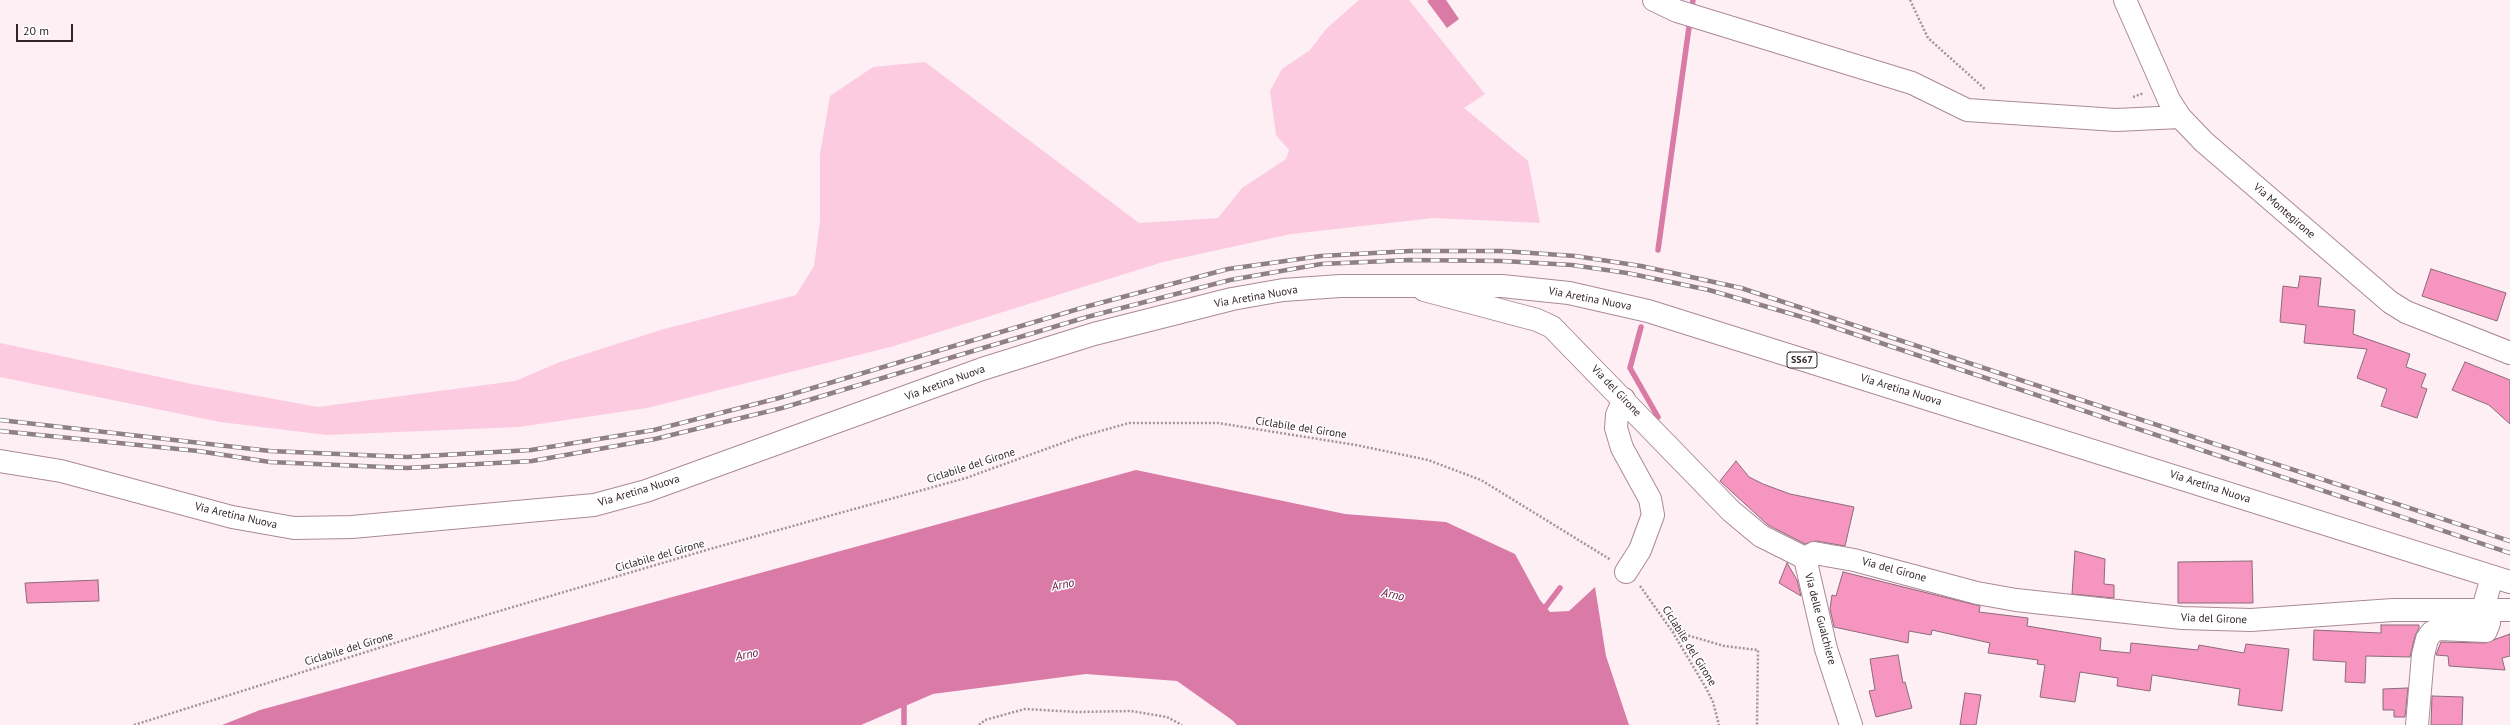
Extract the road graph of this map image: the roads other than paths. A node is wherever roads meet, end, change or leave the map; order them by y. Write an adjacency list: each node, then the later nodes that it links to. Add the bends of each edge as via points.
1 (1654, 0): 3 (main road, via 1677,11 1912,83 1967,110 2116,120)
2 (2125, 0): 3 (main road, Via Montegirone)
3 (2180, 118): 5 (main road, Via Montegirone, via 2204,142 2390,302 2406,312)
4 (1403, 285): 6 (main road, Via del Girone, via 1538,320 1552,327); 7 (main road, Via Aretina Nuova / SS67, via 1283,290 1232,299 1094,334 965,375 646,491 594,505 352,527 294,528 232,517 61,471); 10 (main road, Via Aretina Nuova / SS67, via 1502,286 1554,291 1604,300)
5 (2510, 353)
6 (1624, 399): 8 (main road, Via del Girone, via 1741,520 1761,536); 9 (main road, via 1617,415 1616,428 1622,448 1650,499 1653,515 1640,550)
7 (0, 460)
8 (1805, 558): 11 (main road, Via del Girone, via 1814,553 1854,560 1977,593 2016,600 2182,618 2251,620 2393,610); 13 (main road, Via delle Gualchiere, via 1826,649)
9 (1626, 572)
10 (2501, 579): 11 (main road)
11 (2483, 609): 12 (main road, Via del Girone); 14 (main road, via 2489,623 2486,631 2439,630 2432,632 2427,639 2423,655)
12 (2510, 610)
13 (1851, 725)
14 (2417, 725)

